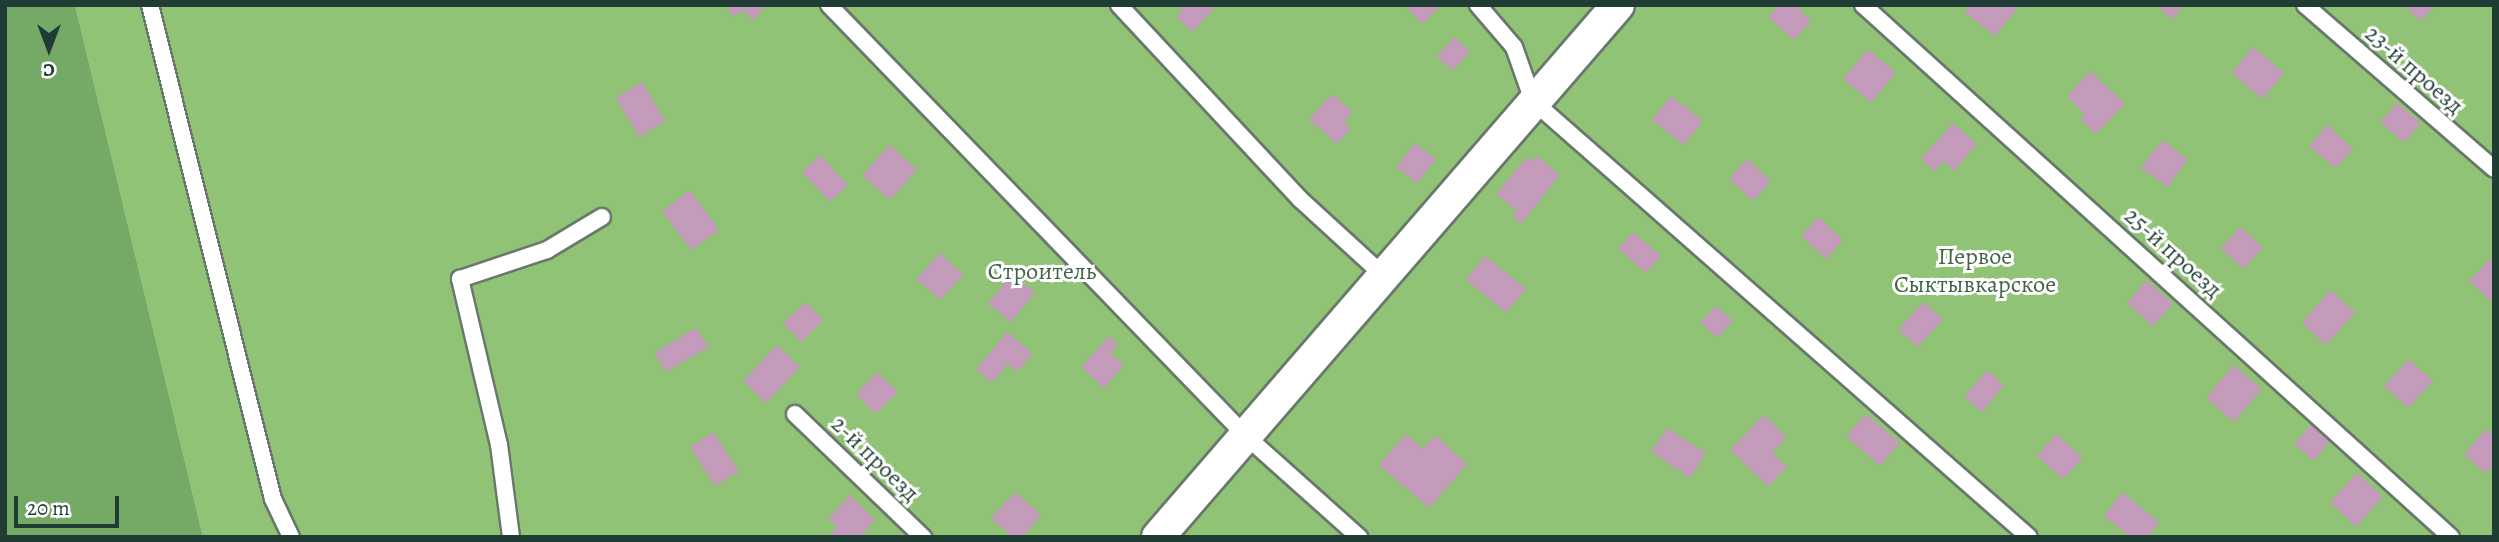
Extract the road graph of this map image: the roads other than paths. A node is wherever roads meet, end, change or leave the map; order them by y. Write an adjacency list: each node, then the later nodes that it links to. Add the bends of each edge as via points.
1 (150, 5): 14 (lane, via 273,499)
2 (829, 5): 13 (lane)
3 (1119, 5): 11 (lane, via 1301,200)
4 (1478, 5): 8 (lane, via 1514,47)
5 (1618, 5): 8 (street)
6 (1863, 5): 20 (lane, 25-й проезд)
7 (2305, 5): 9 (lane, 23-й проезд)
8 (1534, 101): 11 (street); 19 (lane)
9 (2494, 169)
10 (602, 216): 15 (lane, via 547,250 460,279 499,444)
11 (1385, 277): 13 (street)
12 (795, 414): 16 (lane, 2-й проезд)
13 (1246, 436): 17 (street); 18 (lane)
14 (291, 537)
15 (511, 537)
16 (923, 537)
17 (1158, 537)
18 (1359, 537)
19 (2029, 537)
20 (2451, 537)

